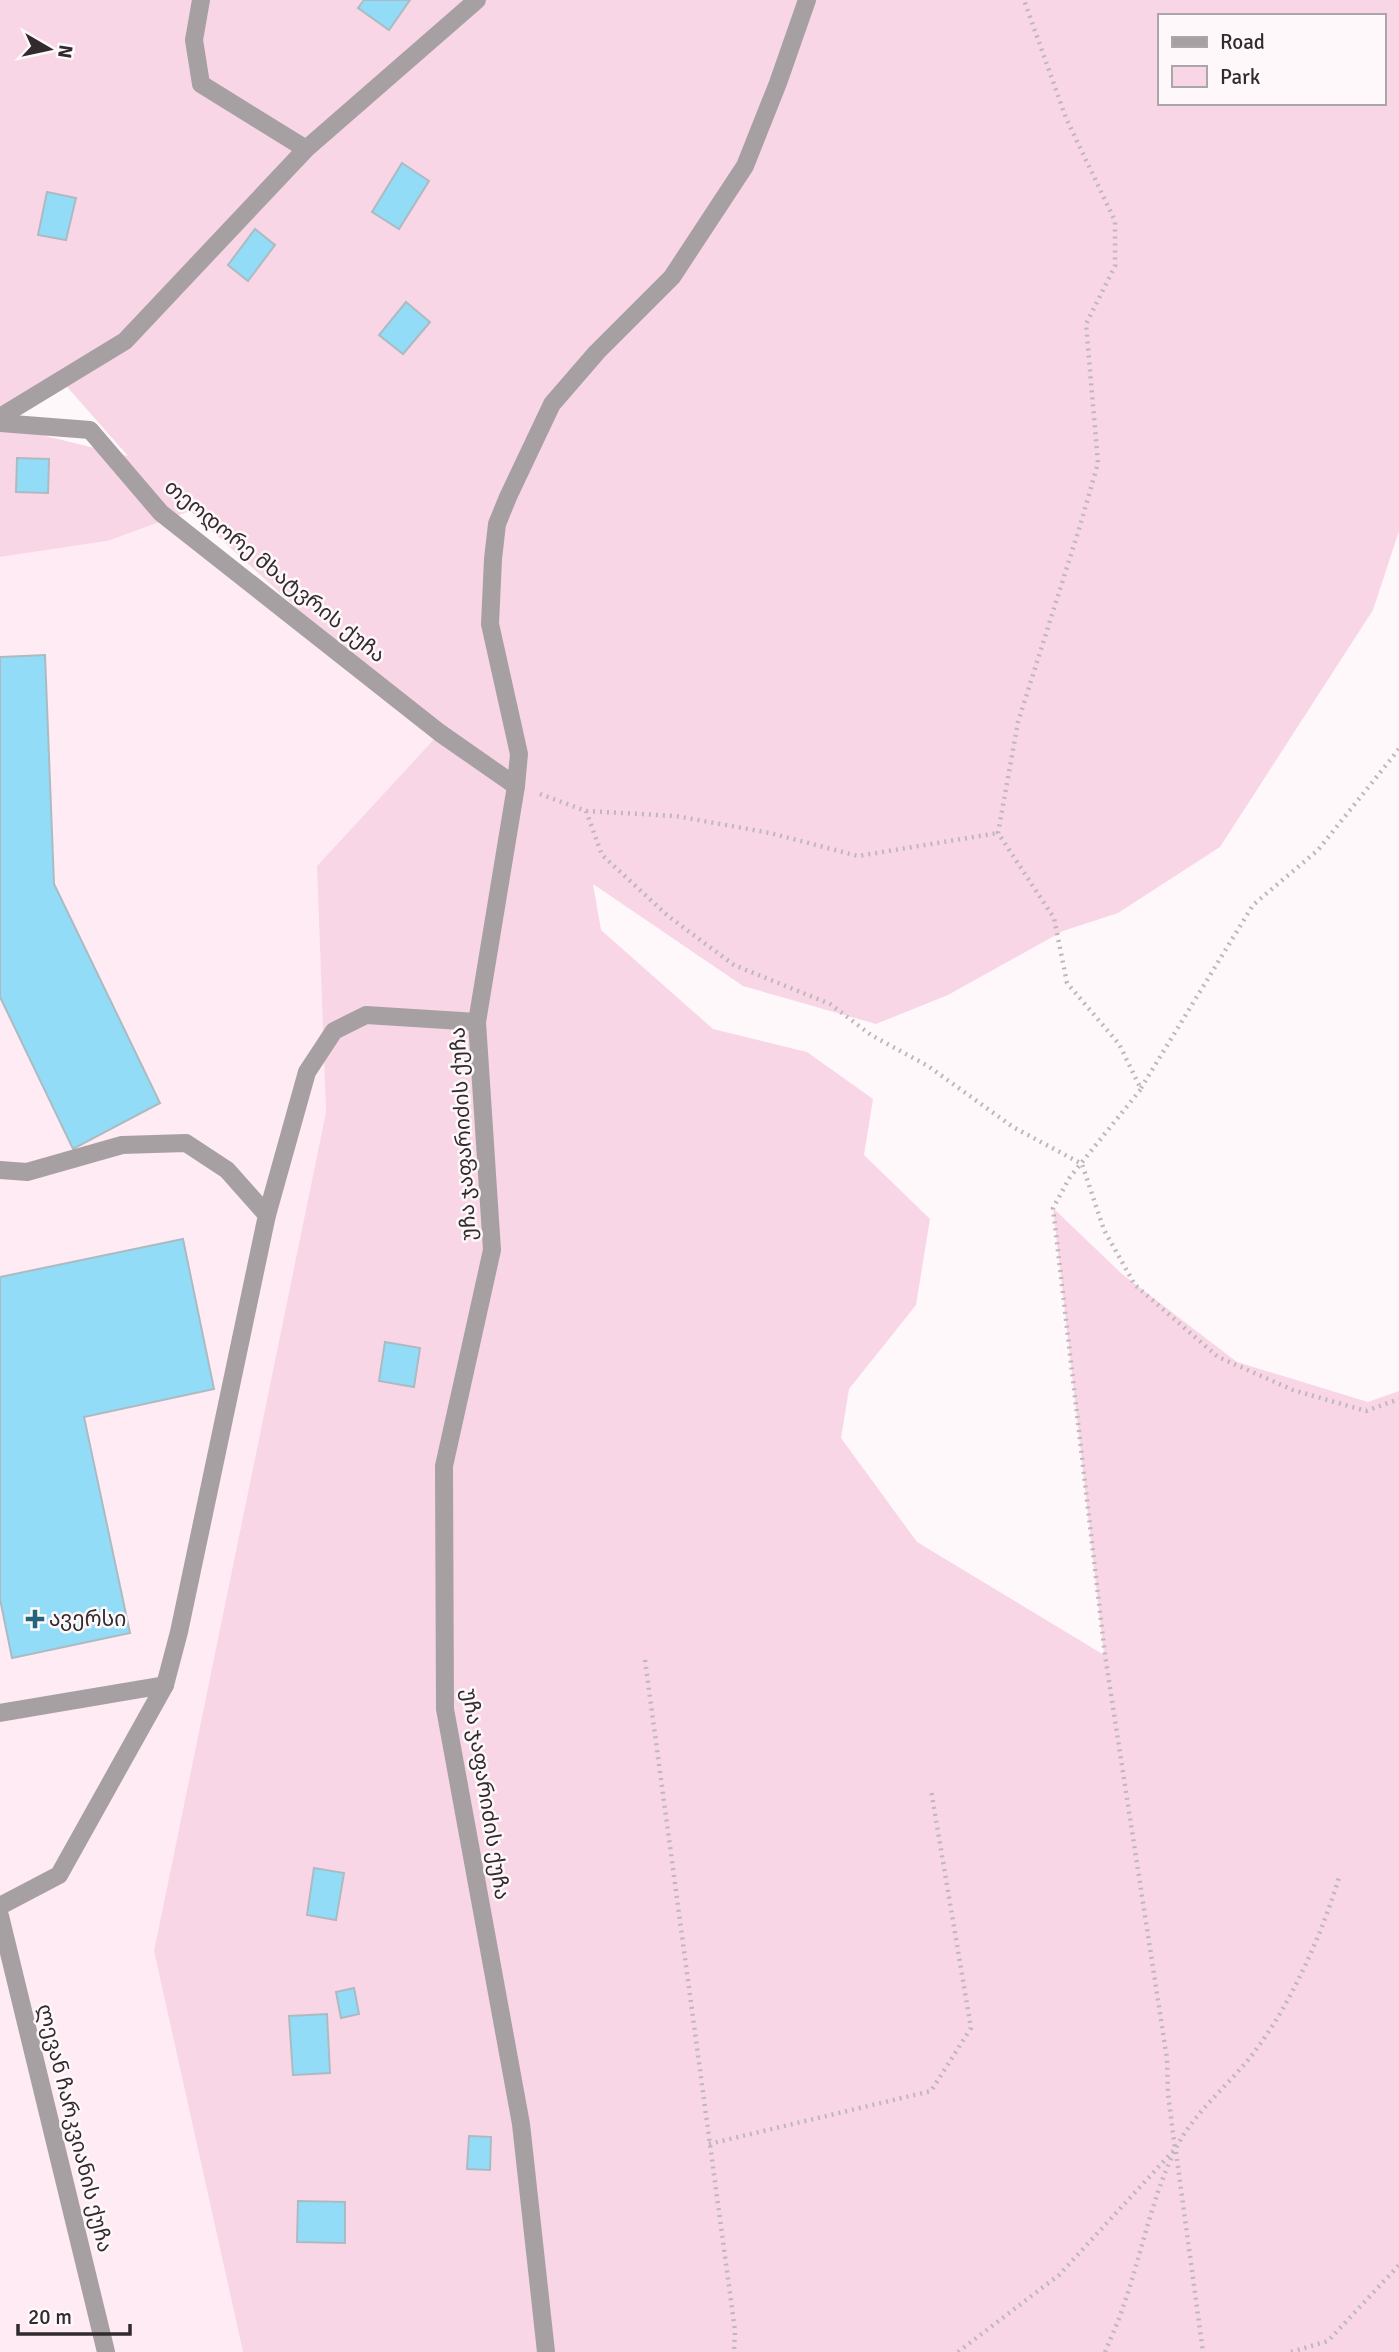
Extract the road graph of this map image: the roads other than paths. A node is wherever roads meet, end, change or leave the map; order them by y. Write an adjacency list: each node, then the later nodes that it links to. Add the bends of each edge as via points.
1 (201, 0): 4 (street, via 194,40 201,83)
2 (477, 0): 4 (street)
3 (807, 0): 7 (street, უჩა ჯაფარიძის ქუჩა, via 745,166 672,277 552,404 497,524 490,624 519,754)
4 (306, 149): 5 (street, via 125,341)
5 (0, 417)
6 (0, 423): 7 (street, თეოდორე მხატვრის ქუჩა, via 90,430 161,513 440,733)
7 (516, 786): 8 (street, უჩა ჯაფარიძის ქუჩა)
8 (477, 1022): 10 (street, via 366,1015 334,1031 307,1072); 16 (street, უჩა ჯაფარიძის ქუჩა, via 492,1250 444,1466 445,1709 521,2124)
9 (0, 1170): 10 (street, via 27,1172 122,1144 186,1143 227,1170)
10 (267, 1215): 11 (street)
11 (165, 1685): 12 (street); 13 (street, via 59,1875)
12 (0, 1713)
13 (0, 1906)
14 (0, 1916): 15 (street, ლევან ჩარკვიანის ქუჩა)
15 (106, 2352)
16 (547, 2352)

